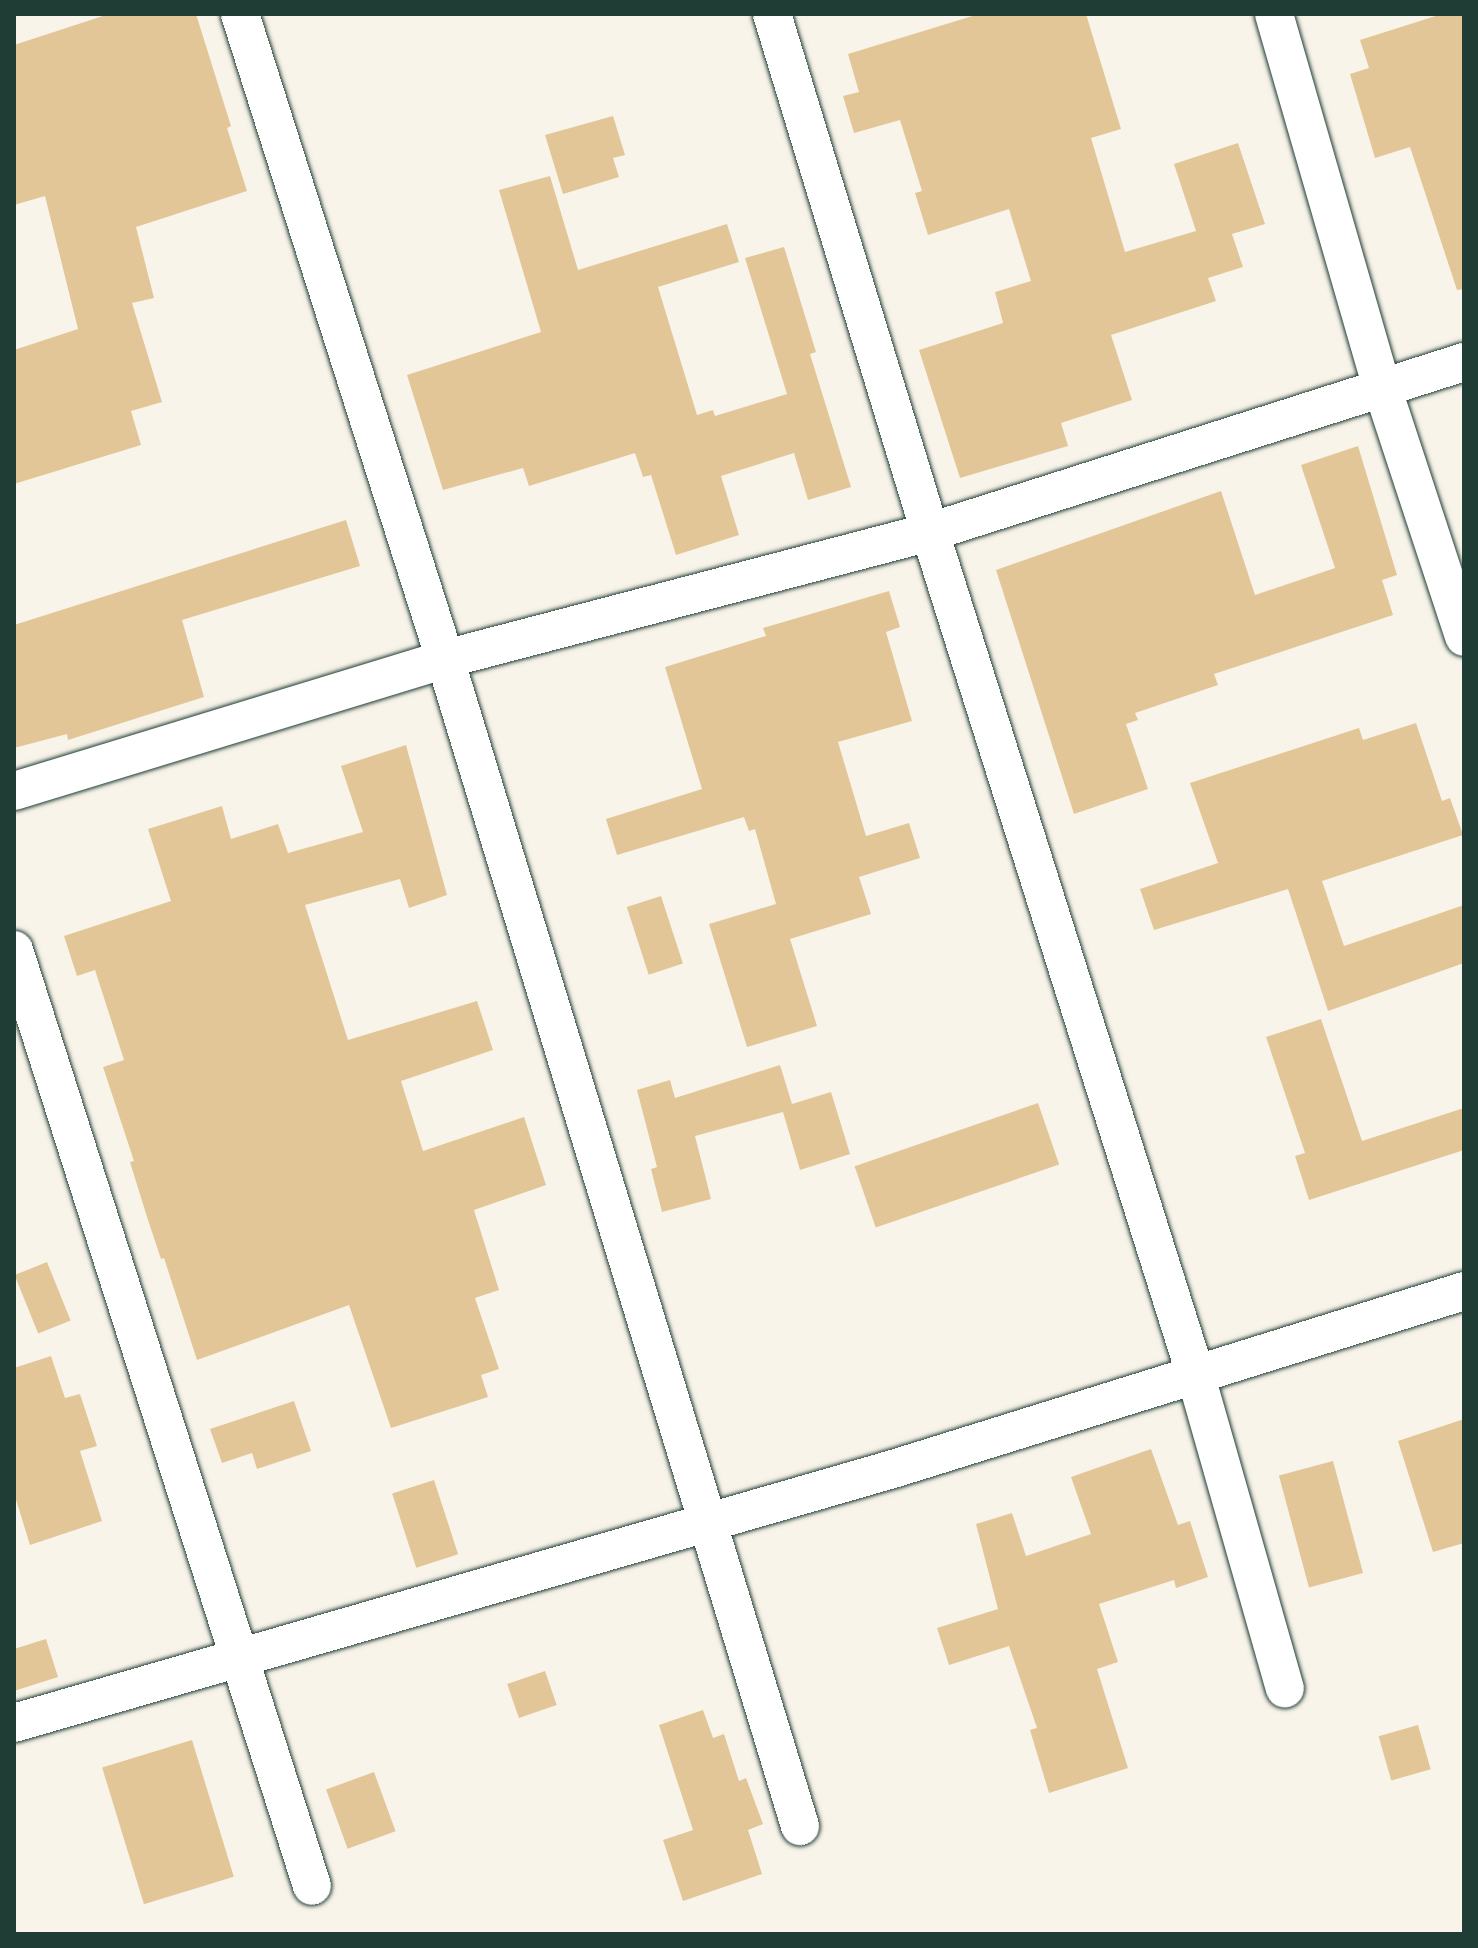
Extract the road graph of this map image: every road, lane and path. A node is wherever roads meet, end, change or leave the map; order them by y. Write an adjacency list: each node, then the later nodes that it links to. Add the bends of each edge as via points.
1 (240, 14): 8 (street)
2 (772, 14): 6 (street)
3 (1274, 14): 5 (street)
4 (1464, 362): 5 (street)
5 (1382, 387): 6 (street); 7 (street)
6 (930, 532): 8 (street); 12 (street)
7 (1464, 637)
8 (445, 659): 9 (street); 13 (street)
9 (14, 791)
10 (14, 950): 14 (street)
11 (1464, 1291): 12 (street)
12 (1195, 1373): 13 (street, via 893,1469); 15 (street)
13 (706, 1521): 14 (street); 17 (street)
14 (239, 1657): 16 (street); 18 (street)
15 (1285, 1688)
16 (14, 1723)
17 (800, 1826)
18 (312, 1886)

